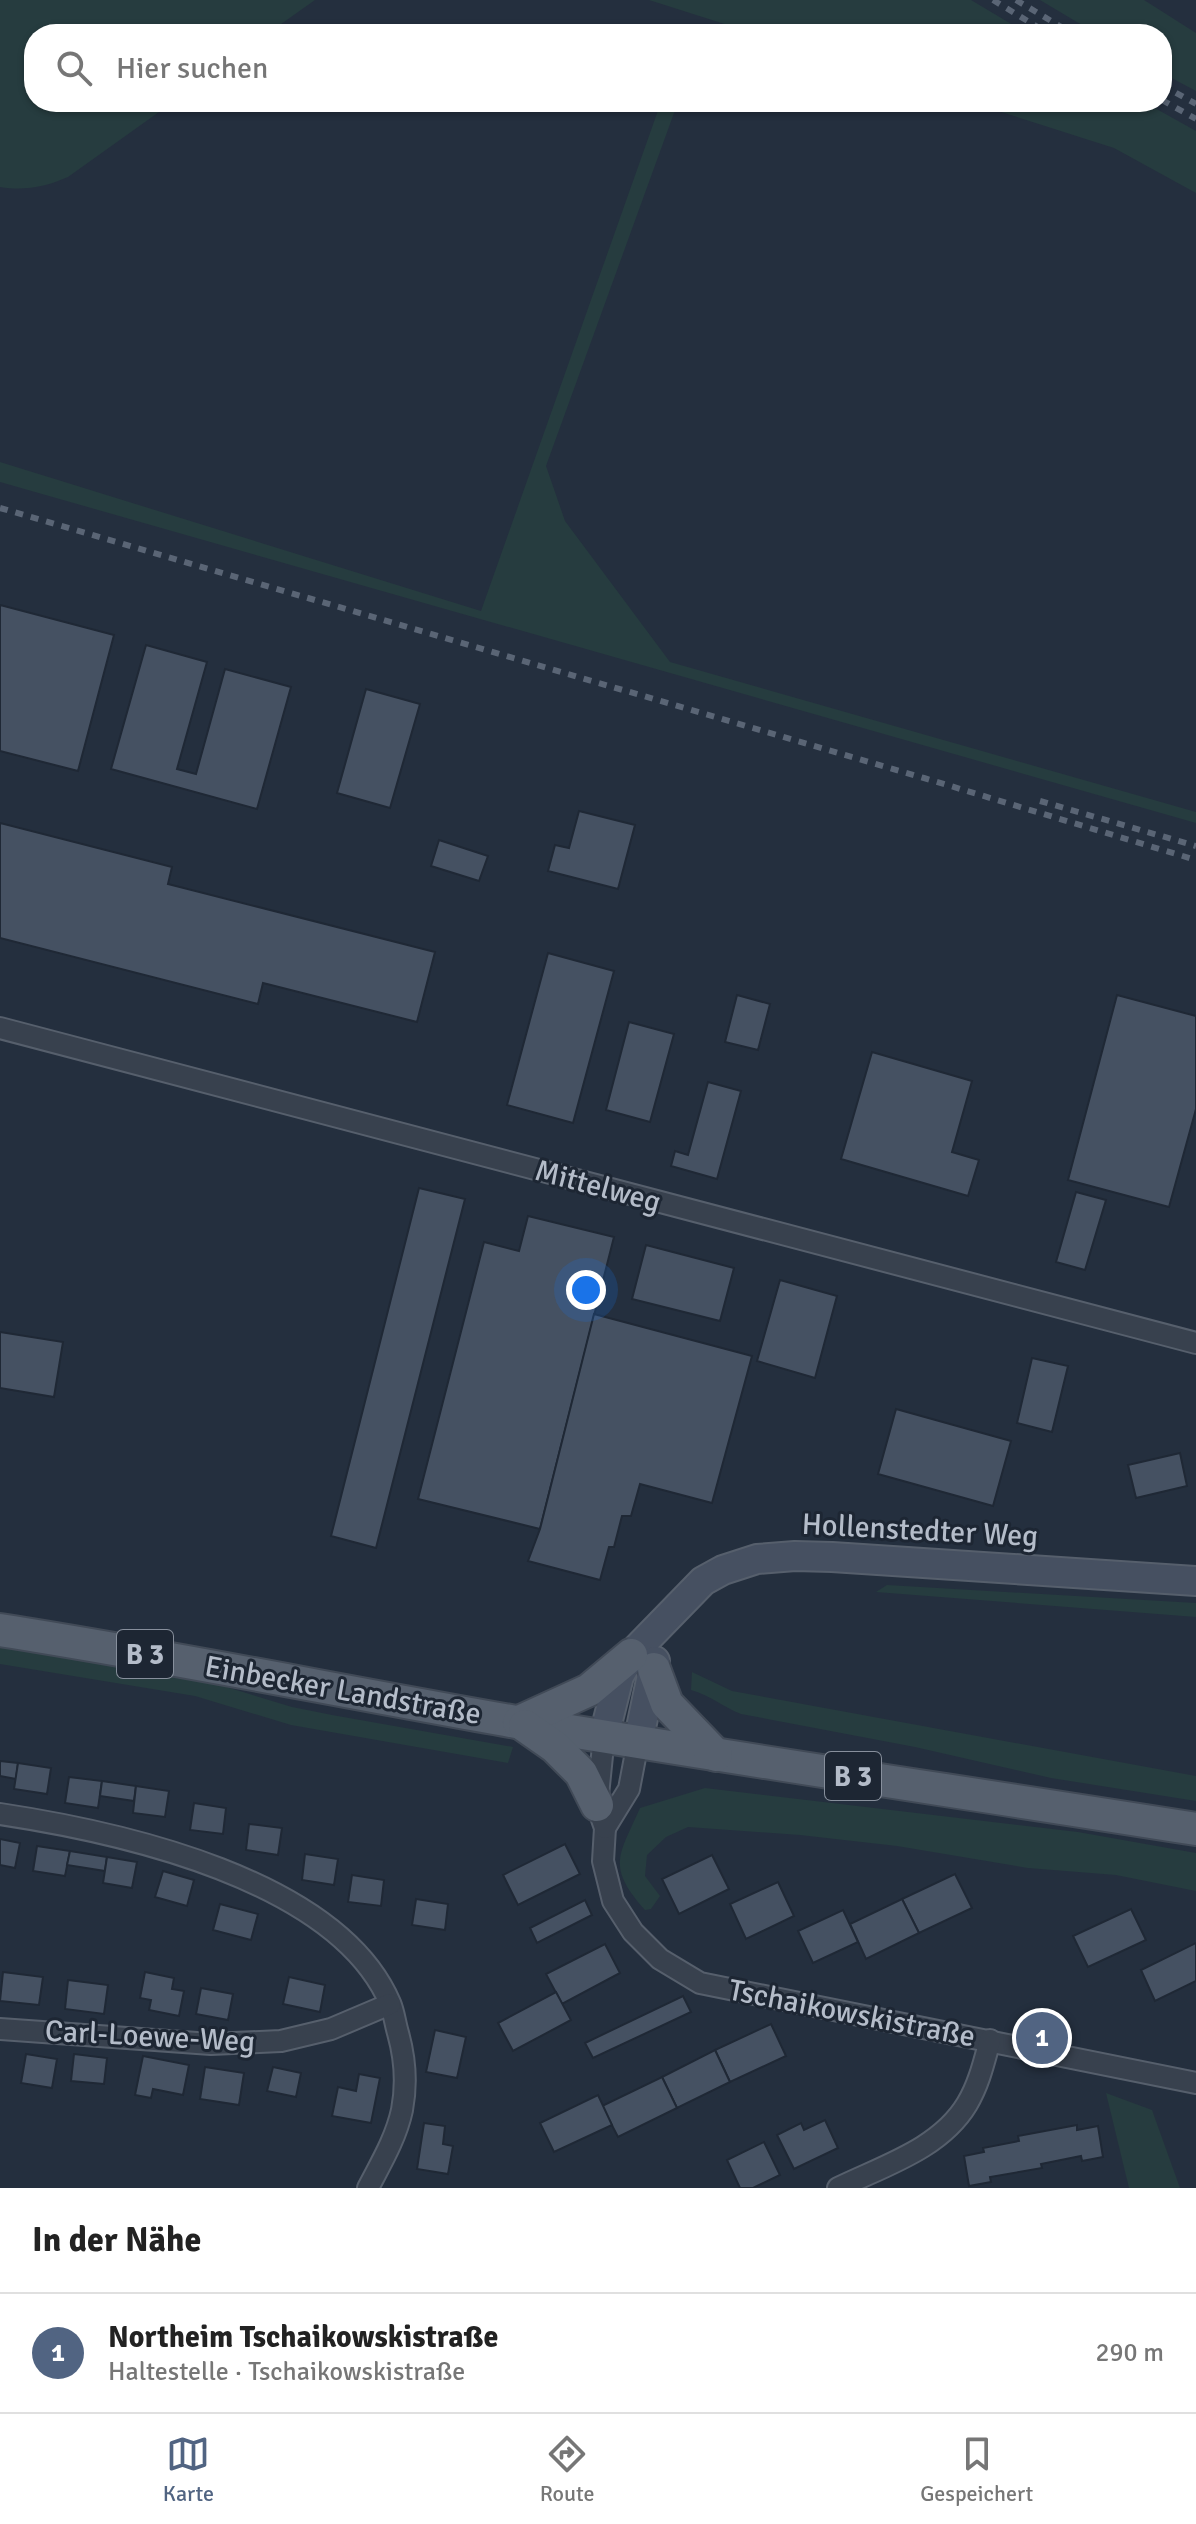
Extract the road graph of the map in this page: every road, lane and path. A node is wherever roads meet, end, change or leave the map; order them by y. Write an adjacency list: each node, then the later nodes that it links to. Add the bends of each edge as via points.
1 (0, 1028): 2 (street, Mittelweg)
2 (1196, 1343)
3 (1196, 1581): 5 (main road, Hollenstedter Weg, via 795,1556 757,1559 703,1581 662,1622)
4 (0, 1630): 6 (main road, Einbecker Landstraße / B 3)
5 (642, 1662): 6 (main road); 7 (main road, via 619,1676); 8 (main road); 9 (main road, via 667,1704)
6 (519, 1722): 7 (main road, Einbecker Landstraße / B 3); 11 (main road, via 581,1773)
7 (604, 1736): 8 (main road, Einbecker Landstraße / B 3); 11 (street, Tschaikowskistraße)
8 (638, 1742): 9 (main road, B 3); 11 (street, via 629,1789)
9 (716, 1755): 12 (main road, B 3)
10 (0, 1814): 13 (street, via 115,1835 212,1866 271,1892 329,1929 366,1964)
11 (601, 1817): 15 (street, Tschaikowskistraße, via 603,1861 613,1901 660,1959 700,1983)
12 (1196, 1829)
13 (390, 2004): 14 (street, Carl-Loewe-Weg, via 331,2029 281,2041 211,2044); 17 (street, via 406,2061 402,2110)
14 (0, 2029)
15 (990, 2040): 16 (street, Tschaikowskistraße); 18 (street, via 974,2091 947,2130)
16 (1196, 2083)
17 (368, 2188)
18 (838, 2188)

